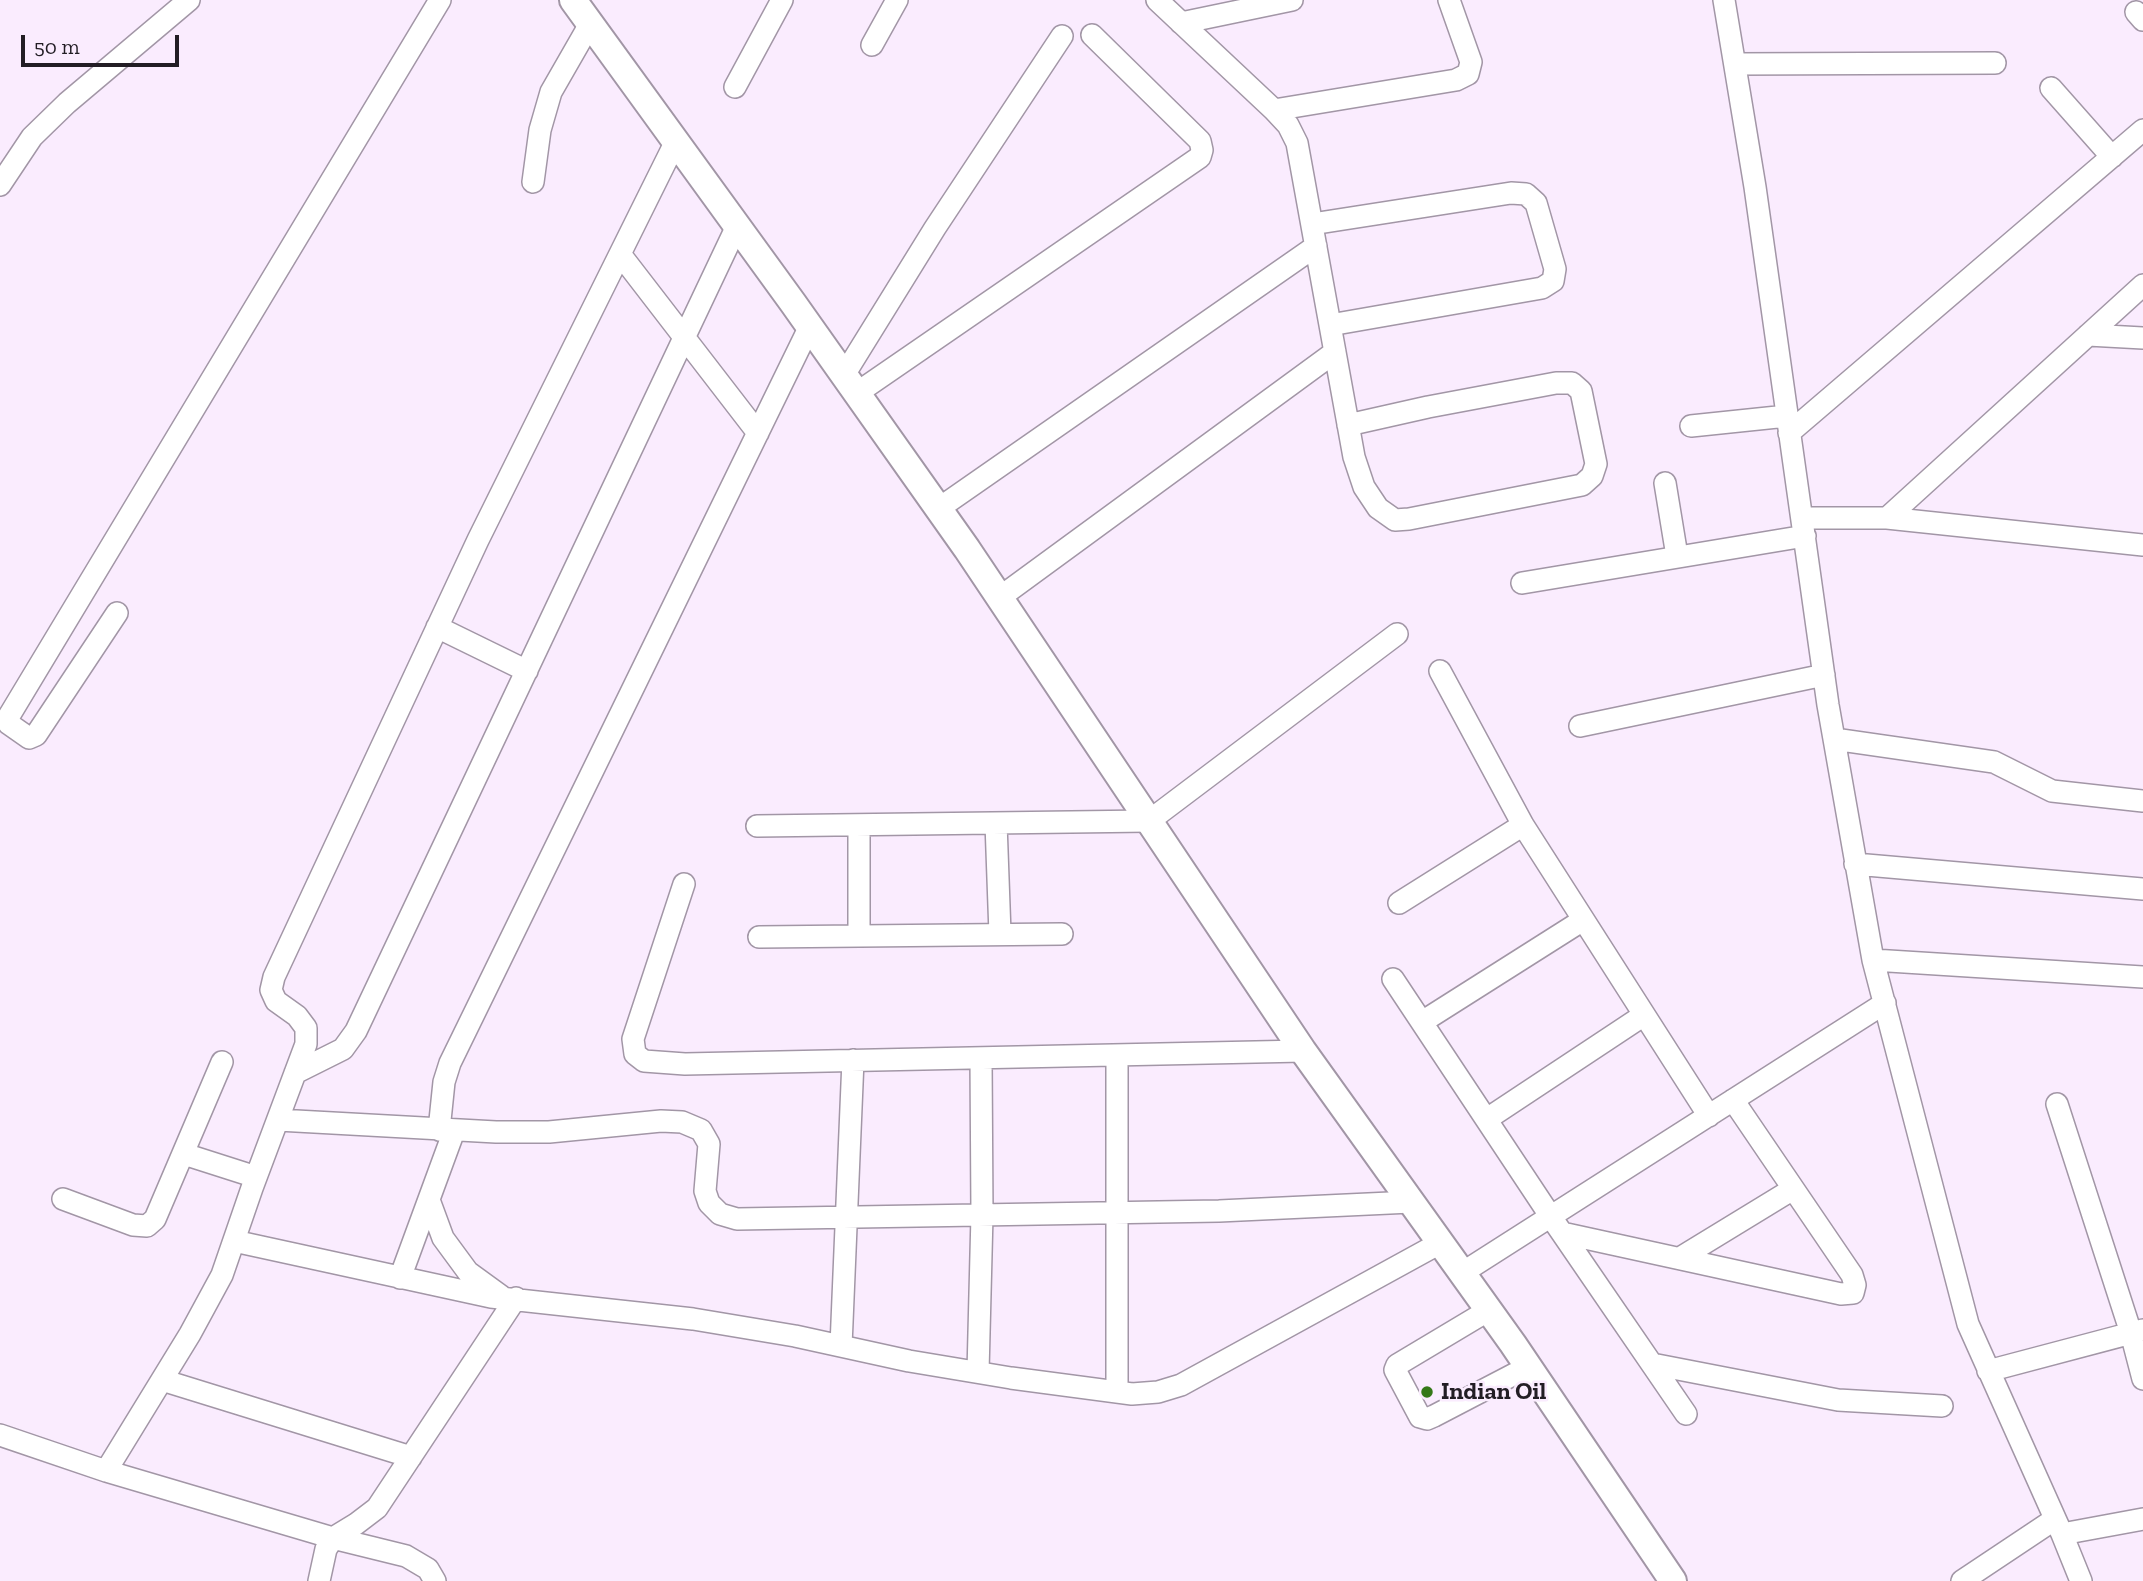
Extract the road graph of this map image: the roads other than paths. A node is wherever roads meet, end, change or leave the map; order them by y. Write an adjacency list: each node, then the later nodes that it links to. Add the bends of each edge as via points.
1 (189, 0): 24 (street, via 66,103 32,137)
2 (440, 0): 49 (street, via 9,716 9,724 29,738 36,735)
3 (573, 0): 11 (main road)
4 (782, 0): 17 (street)
5 (1157, 0): 10 (street)
6 (1292, 0): 10 (street)
7 (1449, 0): 19 (street, via 1471,62 1468,74 1456,80)
8 (1724, 0): 16 (street)
9 (893, 1): 14 (street)
10 (1181, 23): 19 (street)
11 (590, 24): 21 (main road); 23 (street, via 551,92)
12 (1092, 35): 36 (street, via 1200,141 1200,157)
13 (1062, 36): 36 (street, via 935,228)
14 (872, 45)
15 (1995, 63): 16 (street)
16 (1736, 64): 37 (street)
17 (735, 87)
18 (2051, 88): 22 (street)
19 (1274, 110): 25 (street, via 1297,143)
20 (2143, 130): 22 (street)
21 (676, 141): 26 (main road); 28 (street)
22 (2112, 157): 37 (street)
23 (533, 183)
24 (0, 185)
25 (1312, 223): 27 (street); 30 (street, via 1511,192 1526,194 1536,203 1555,269 1553,281 1542,288)
26 (737, 226): 31 (main road); 34 (street)
27 (1315, 246): 30 (street); 42 (street)
28 (620, 254): 34 (street); 50 (street)
29 (2143, 285): 32 (street)
30 (1330, 325): 35 (street)
31 (810, 326): 36 (main road); 40 (street)
32 (2088, 335): 33 (street); 43 (street)
33 (2143, 338)
34 (685, 339): 40 (street); 52 (street)
35 (1335, 352): 38 (street); 48 (street)
36 (850, 384): 42 (main road)
37 (1788, 424): 39 (street); 44 (street)
38 (1348, 425): 38 (street, via 1364,487 1378,508 1395,520 1582,485 1596,464 1581,391 1572,383)
39 (1691, 426)
40 (758, 433): 89 (street, via 450,1063 444,1082)
41 (1665, 483): 46 (street)
42 (938, 509): 48 (main road)
43 (1887, 518): 44 (street); 45 (street)
44 (1804, 527): 46 (street); 54 (street)
45 (2143, 545)
46 (1676, 556): 47 (street)
47 (1522, 583)
48 (999, 598): 58 (main road)
49 (117, 613)
50 (437, 627): 52 (street); 83 (street, via 274,977 271,990 275,1001 306,1028 306,1044)
51 (1397, 634): 58 (street)
52 (527, 671): 83 (street, via 356,1031 343,1049)
53 (1440, 671): 61 (street)
54 (1824, 675): 55 (street); 56 (street)
55 (1580, 726)
56 (1834, 739): 57 (street, via 1994,762 2052,791); 63 (street)
57 (2143, 801)
58 (1149, 821): 59 (street); 78 (main road)
59 (996, 823): 60 (street); 68 (street)
60 (859, 825): 62 (street); 70 (street)
61 (1523, 825): 66 (street); 67 (street)
62 (757, 826)
63 (1855, 864): 65 (street); 72 (street)
64 (684, 884): 81 (street, via 641,1011 635,1054 661,1064)
65 (2143, 889)
66 (1399, 904)
67 (1583, 919): 76 (street); 77 (street)
68 (1000, 934): 69 (street); 70 (street)
69 (1062, 934)
70 (859, 936): 71 (street)
71 (759, 937)
72 (1873, 960): 73 (street); 75 (street)
73 (2143, 977)
74 (1393, 979): 77 (street)
75 (1885, 1003): 84 (street); 111 (street, via 1955,1278)
76 (1644, 1015): 86 (street); 87 (street)
77 (1422, 1022): 87 (street)
78 (1303, 1051): 79 (street); 95 (main road)
79 (1117, 1055): 80 (street); 96 (street)
80 (981, 1058): 81 (street); 97 (street)
81 (853, 1060): 98 (street)
82 (222, 1062): 90 (street)
83 (295, 1073): 88 (street)
84 (1733, 1100): 86 (street); 92 (street)
85 (2057, 1104): 107 (street)
86 (1709, 1116): 99 (street)
87 (1486, 1119): 99 (street)
88 (278, 1120): 89 (street); 91 (street)
89 (447, 1130): 94 (street); 98 (street, via 549,1132 682,1122 701,1130 709,1144 705,1191 720,1214 737,1219)
90 (184, 1154): 91 (street); 93 (street, via 156,1219 147,1226)
91 (256, 1177): 100 (street)
92 (1793, 1189): 102 (street); 102 (street, via 1852,1275 1853,1293)
93 (63, 1199)
94 (429, 1200): 104 (street); 105 (street, via 443,1238 468,1272)
95 (1411, 1202): 96 (street); 101 (main road)
96 (1116, 1213): 97 (street); 115 (street)
97 (982, 1215): 98 (street); 112 (street)
98 (846, 1217): 108 (street)
99 (1557, 1225): 102 (street); 103 (street); 109 (street)
100 (234, 1241): 104 (street); 114 (street, via 205,1309)
101 (1440, 1243): 103 (main road); 115 (street, via 1181,1385 1158,1392)
102 (1680, 1258)
103 (1462, 1273): 106 (main road)
104 (400, 1278): 105 (street)
105 (508, 1297): 108 (street, via 693,1319); 119 (street)
106 (1489, 1310): 110 (main road); 110 (street, via 1397,1365 1395,1370 1420,1417 1434,1416)
107 (2137, 1331): 111 (street); 113 (street)
108 (841, 1346): 112 (street)
109 (1652, 1364): 116 (street, via 1838,1400); 117 (street)
110 (1528, 1367): 126 (main road)
111 (1988, 1371): 122 (street)
112 (978, 1372): 115 (street)
113 (2143, 1379)
114 (162, 1380): 119 (street); 120 (street)
115 (1117, 1391)
116 (1942, 1406)
117 (1686, 1414)
118 (0, 1435): 120 (street)
119 (411, 1457): 123 (street, via 377,1508)
120 (106, 1471): 123 (street)
121 (2143, 1519): 122 (street)
122 (2059, 1526): 127 (street); 128 (street)
123 (332, 1538): 124 (street); 125 (street, via 407,1556 428,1569)
124 (319, 1581)
125 (435, 1581)
126 (1673, 1581)
127 (1962, 1581)
128 (2081, 1581)

